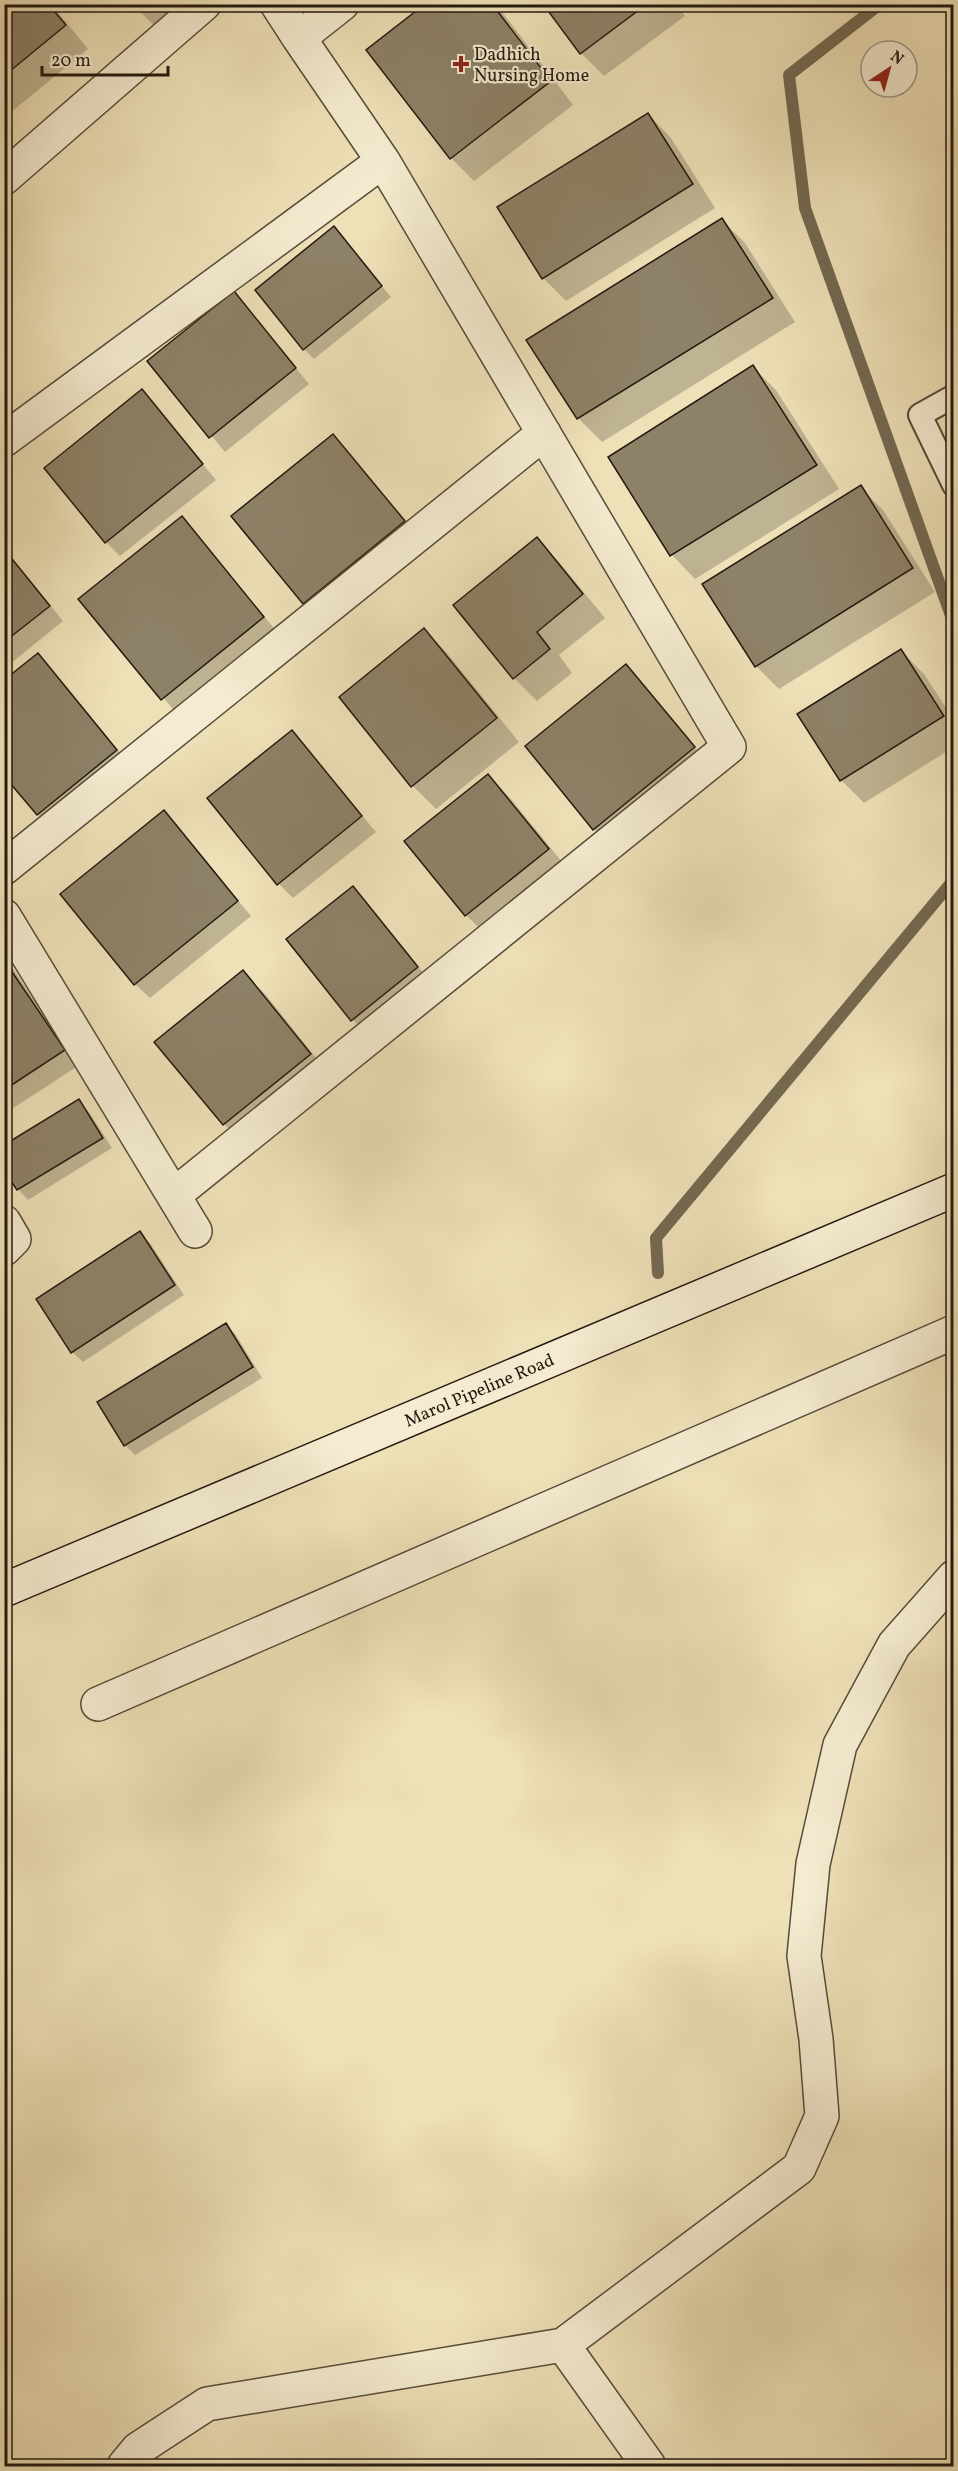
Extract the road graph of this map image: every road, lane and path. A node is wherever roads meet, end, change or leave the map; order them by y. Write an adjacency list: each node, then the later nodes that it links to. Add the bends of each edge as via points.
1 (204, 4): 6 (street)
2 (277, 4): 4 (street)
3 (342, 4): 4 (street)
4 (299, 38): 5 (street)
5 (382, 161): 8 (street); 9 (street)
6 (4, 178)
7 (954, 396): 10 (lane, via 920,415)
8 (544, 434): 11 (street); 14 (street, via 729,747)
9 (4, 440)
10 (954, 485)
11 (4, 868)
12 (4, 916): 14 (street)
13 (954, 1190): 20 (street, Marol Pipeline Road)
14 (174, 1195): 16 (street)
15 (4, 1222): 17 (street, via 14,1239)
16 (195, 1231)
17 (4, 1249)
18 (954, 1332): 21 (street)
19 (954, 1577): 22 (street, via 894,1645 840,1745 813,1864 804,1956 822,2116 799,2168)
20 (4, 1590)
21 (98, 1704)
22 (563, 2345): 23 (street, via 207,2404 138,2449); 24 (street)
23 (124, 2466)
24 (649, 2466)

